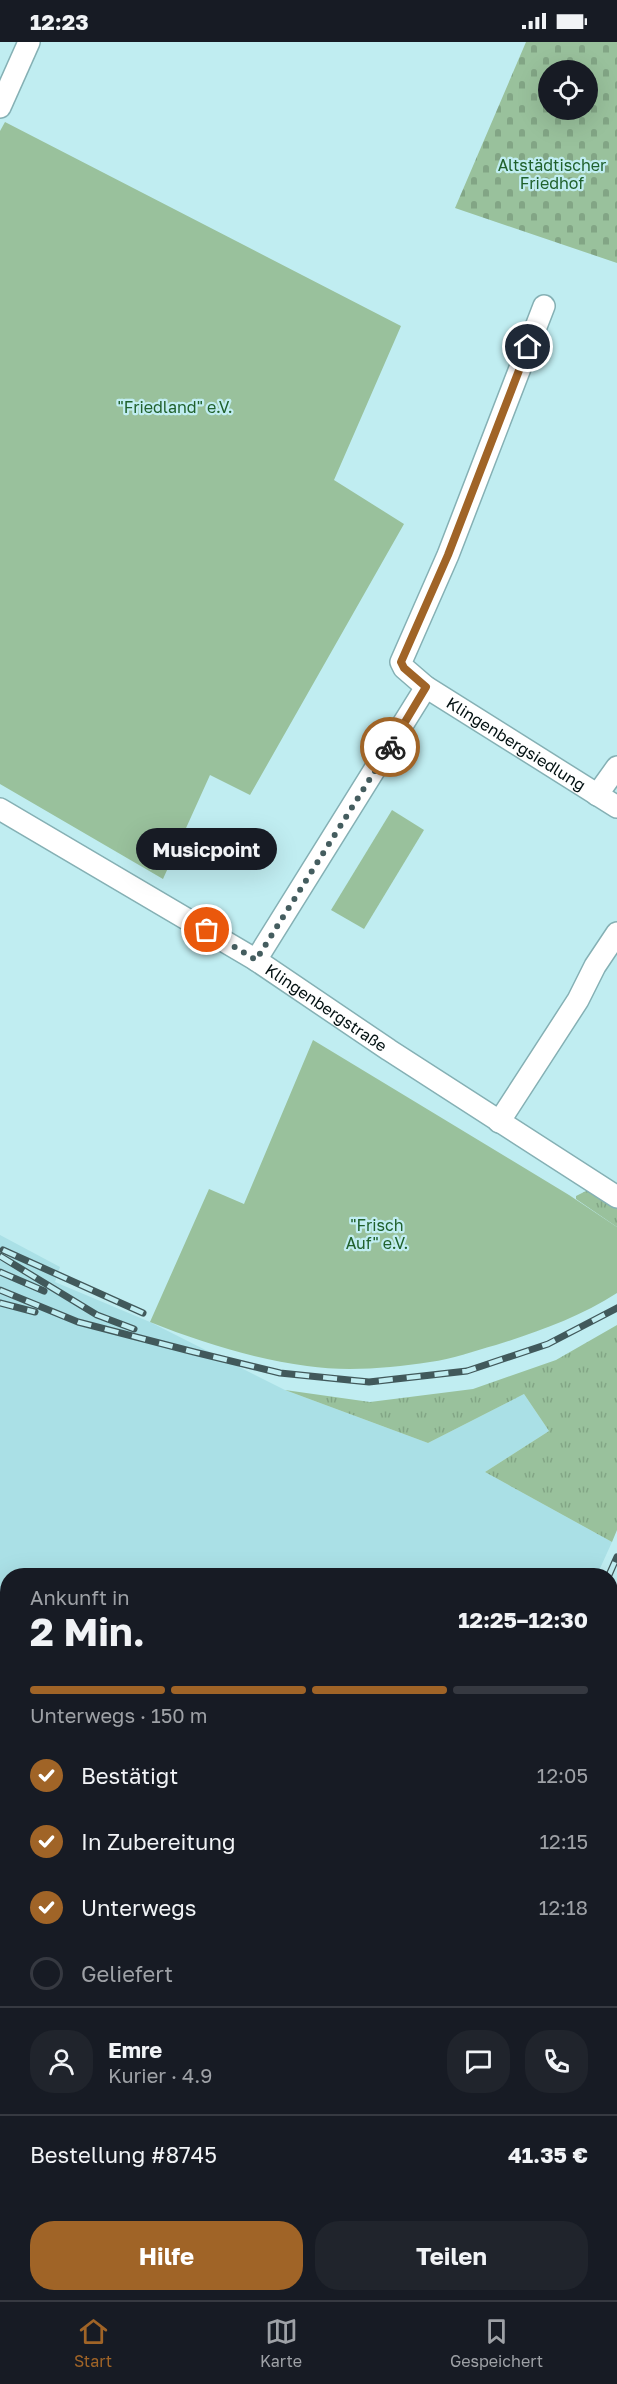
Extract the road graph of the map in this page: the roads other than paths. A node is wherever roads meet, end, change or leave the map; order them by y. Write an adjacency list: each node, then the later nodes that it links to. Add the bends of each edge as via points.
1 (29, 42): 2 (street)
2 (0, 106)
3 (544, 306): 4 (street, Klingenbergsiedlung, via 448,555 401,662)
4 (426, 687): 6 (street, Klingenbergsiedlung); 10 (street)
5 (617, 767): 6 (street, Klingenbergsiedlung)
6 (597, 795): 7 (street, Klingenbergsiedlung)
7 (617, 807)
8 (0, 809): 10 (street, Klingenbergstraße)
9 (617, 933): 11 (street)
10 (256, 960): 11 (street, Klingenbergstraße)
11 (499, 1122): 12 (street, Klingenbergstraße)
12 (617, 1197)

